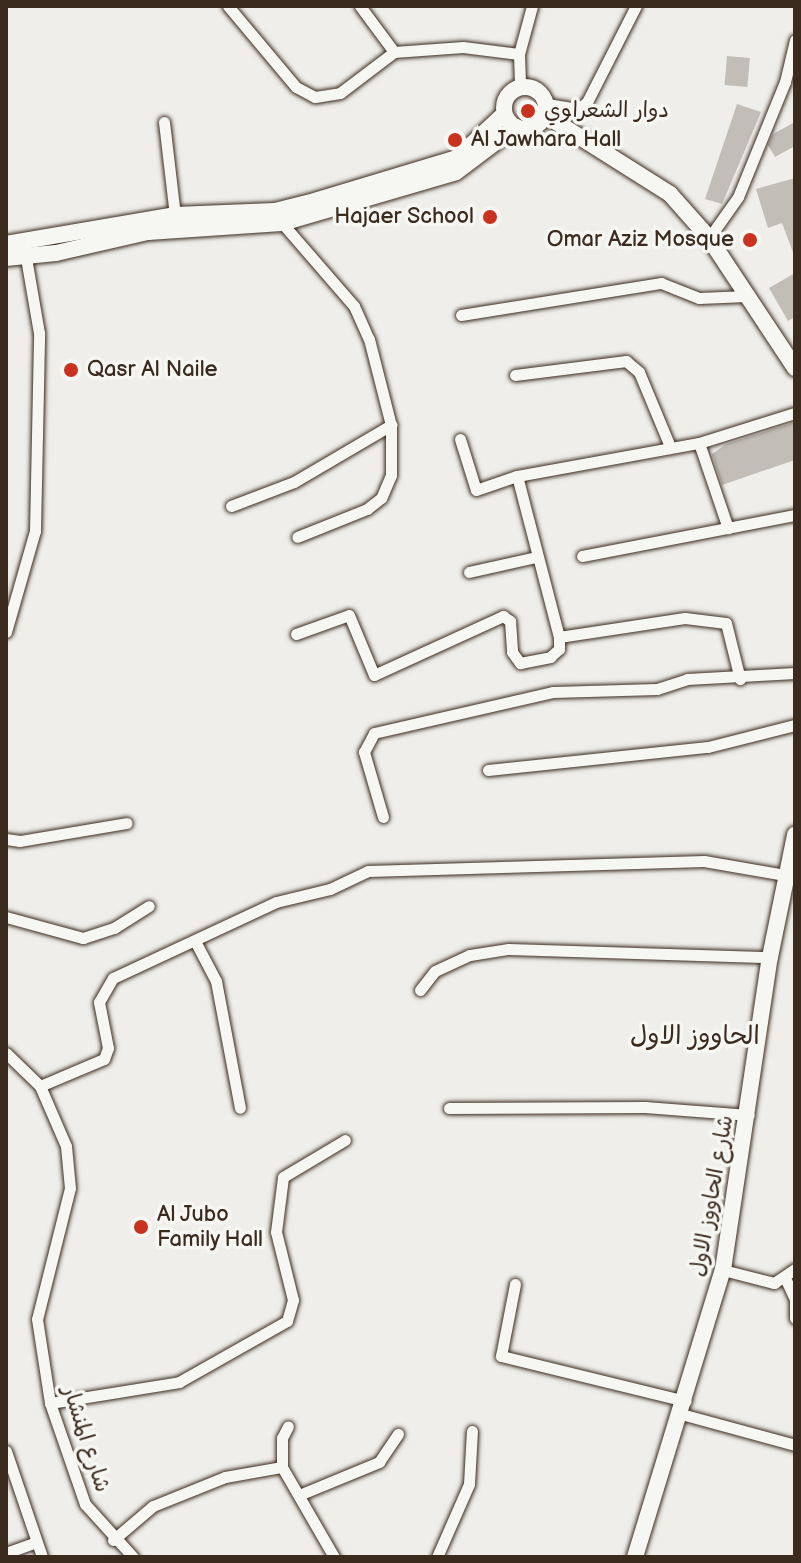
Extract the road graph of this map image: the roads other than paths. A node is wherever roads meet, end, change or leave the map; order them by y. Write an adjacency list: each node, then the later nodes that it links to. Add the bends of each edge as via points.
1 (228, 6): 6 (street, via 296,87 315,97 340,93)
2 (360, 6): 6 (street)
3 (532, 6): 7 (street)
4 (636, 6): 9 (street, via 587,102 578,109)
5 (795, 40): 15 (street, via 785,82 738,197)
6 (394, 52): 7 (street, via 463,47)
7 (519, 54): 8 (street)
8 (520, 87): 9 (street, via 534,88); 10 (street, via 505,100)
9 (546, 109): 12 (street, via 534,128); 15 (street, via 670,194)
10 (504, 114): 12 (street); 13 (street, via 479,143 433,167 275,211)
11 (164, 122): 13 (street)
12 (516, 127): 14 (street, via 456,172)
13 (175, 215): 17 (street)
14 (282, 223): 17 (street, via 148,232); 24 (street, via 354,306 369,339)
15 (709, 238): 19 (street)
16 (6, 244): 17 (street)
17 (25, 251): 18 (street); 36 (street, via 39,333 35,531)
18 (6, 258)
19 (747, 296): 20 (street, via 699,298 661,283); 21 (street)
20 (461, 315)
21 (795, 368)
22 (515, 375): 27 (street, via 626,361 639,372)
23 (795, 413): 26 (street)
24 (391, 425): 29 (street, via 294,482); 32 (street, via 391,475 381,498 367,509)
25 (460, 439): 28 (street, via 476,490)
26 (699, 443): 27 (street); 31 (street)
27 (669, 444): 28 (street)
28 (517, 476): 34 (street)
29 (231, 506)
30 (795, 515): 31 (street)
31 (728, 528): 33 (street)
32 (297, 537)
33 (582, 556)
34 (536, 557): 35 (street); 38 (street)
35 (469, 572)
36 (6, 632)
37 (296, 634): 38 (street, via 349,615 374,675 492,618 510,621 512,652 520,663 550,657 559,649)
38 (559, 637): 40 (street, via 685,618 726,623)
39 (795, 673): 40 (street)
40 (740, 679): 43 (street, via 687,679 657,689 598,694 553,692 374,733 364,752)
41 (795, 725): 42 (street, via 708,747)
42 (488, 770)
43 (383, 817)
44 (126, 823): 46 (street)
45 (795, 835): 47 (street, شارع الحاووز الاول)
46 (6, 839)
47 (785, 875): 50 (street, via 704,861 376,869 330,889 276,902); 51 (street, شارع الحاووز الاول)
48 (149, 906): 49 (street, via 114,928 83,938)
49 (6, 917)
50 (195, 941): 54 (street, via 108,983 99,1002 106,1057); 55 (street, via 216,981)
51 (770, 957): 52 (street, via 509,949 470,955 435,971); 57 (street, شارع الحاووز الاول)
52 (420, 990)
53 (6, 1053): 54 (street, شارع المنشار)
54 (40, 1086): 65 (street, شارع المنشار, via 66,1146 70,1188 37,1319)
55 (240, 1108)
56 (449, 1108): 57 (street, via 615,1106)
57 (749, 1115): 60 (street, شارع الحاووز الاول)
58 (345, 1140): 65 (street, via 283,1177 276,1232 294,1304 287,1321 179,1382)
59 (795, 1269): 61 (street)
60 (723, 1270): 61 (street, via 770,1283); 66 (street, شارع الحاووز الاول)
61 (786, 1280): 63 (street)
62 (515, 1284): 66 (street, via 501,1356)
63 (795, 1299): 64 (street)
64 (795, 1318)
65 (50, 1403): 74 (street, شارع المنشار, via 85,1504)
66 (684, 1408): 70 (street); 81 (street, شارع الحاووز الاول)
67 (288, 1426): 72 (street, via 282,1438)
68 (472, 1431): 80 (street, via 469,1484)
69 (398, 1434): 73 (street, via 379,1462)
70 (795, 1445)
71 (6, 1451): 75 (street)
72 (282, 1467): 73 (street); 74 (street, via 225,1477 153,1506)
73 (299, 1495): 79 (street, via 312,1527)
74 (113, 1540): 78 (street, شارع المنشار)
75 (33, 1543): 76 (street); 77 (street)
76 (6, 1553)
77 (42, 1557)
78 (133, 1557)
79 (334, 1557)
80 (437, 1557)
81 (635, 1557)

